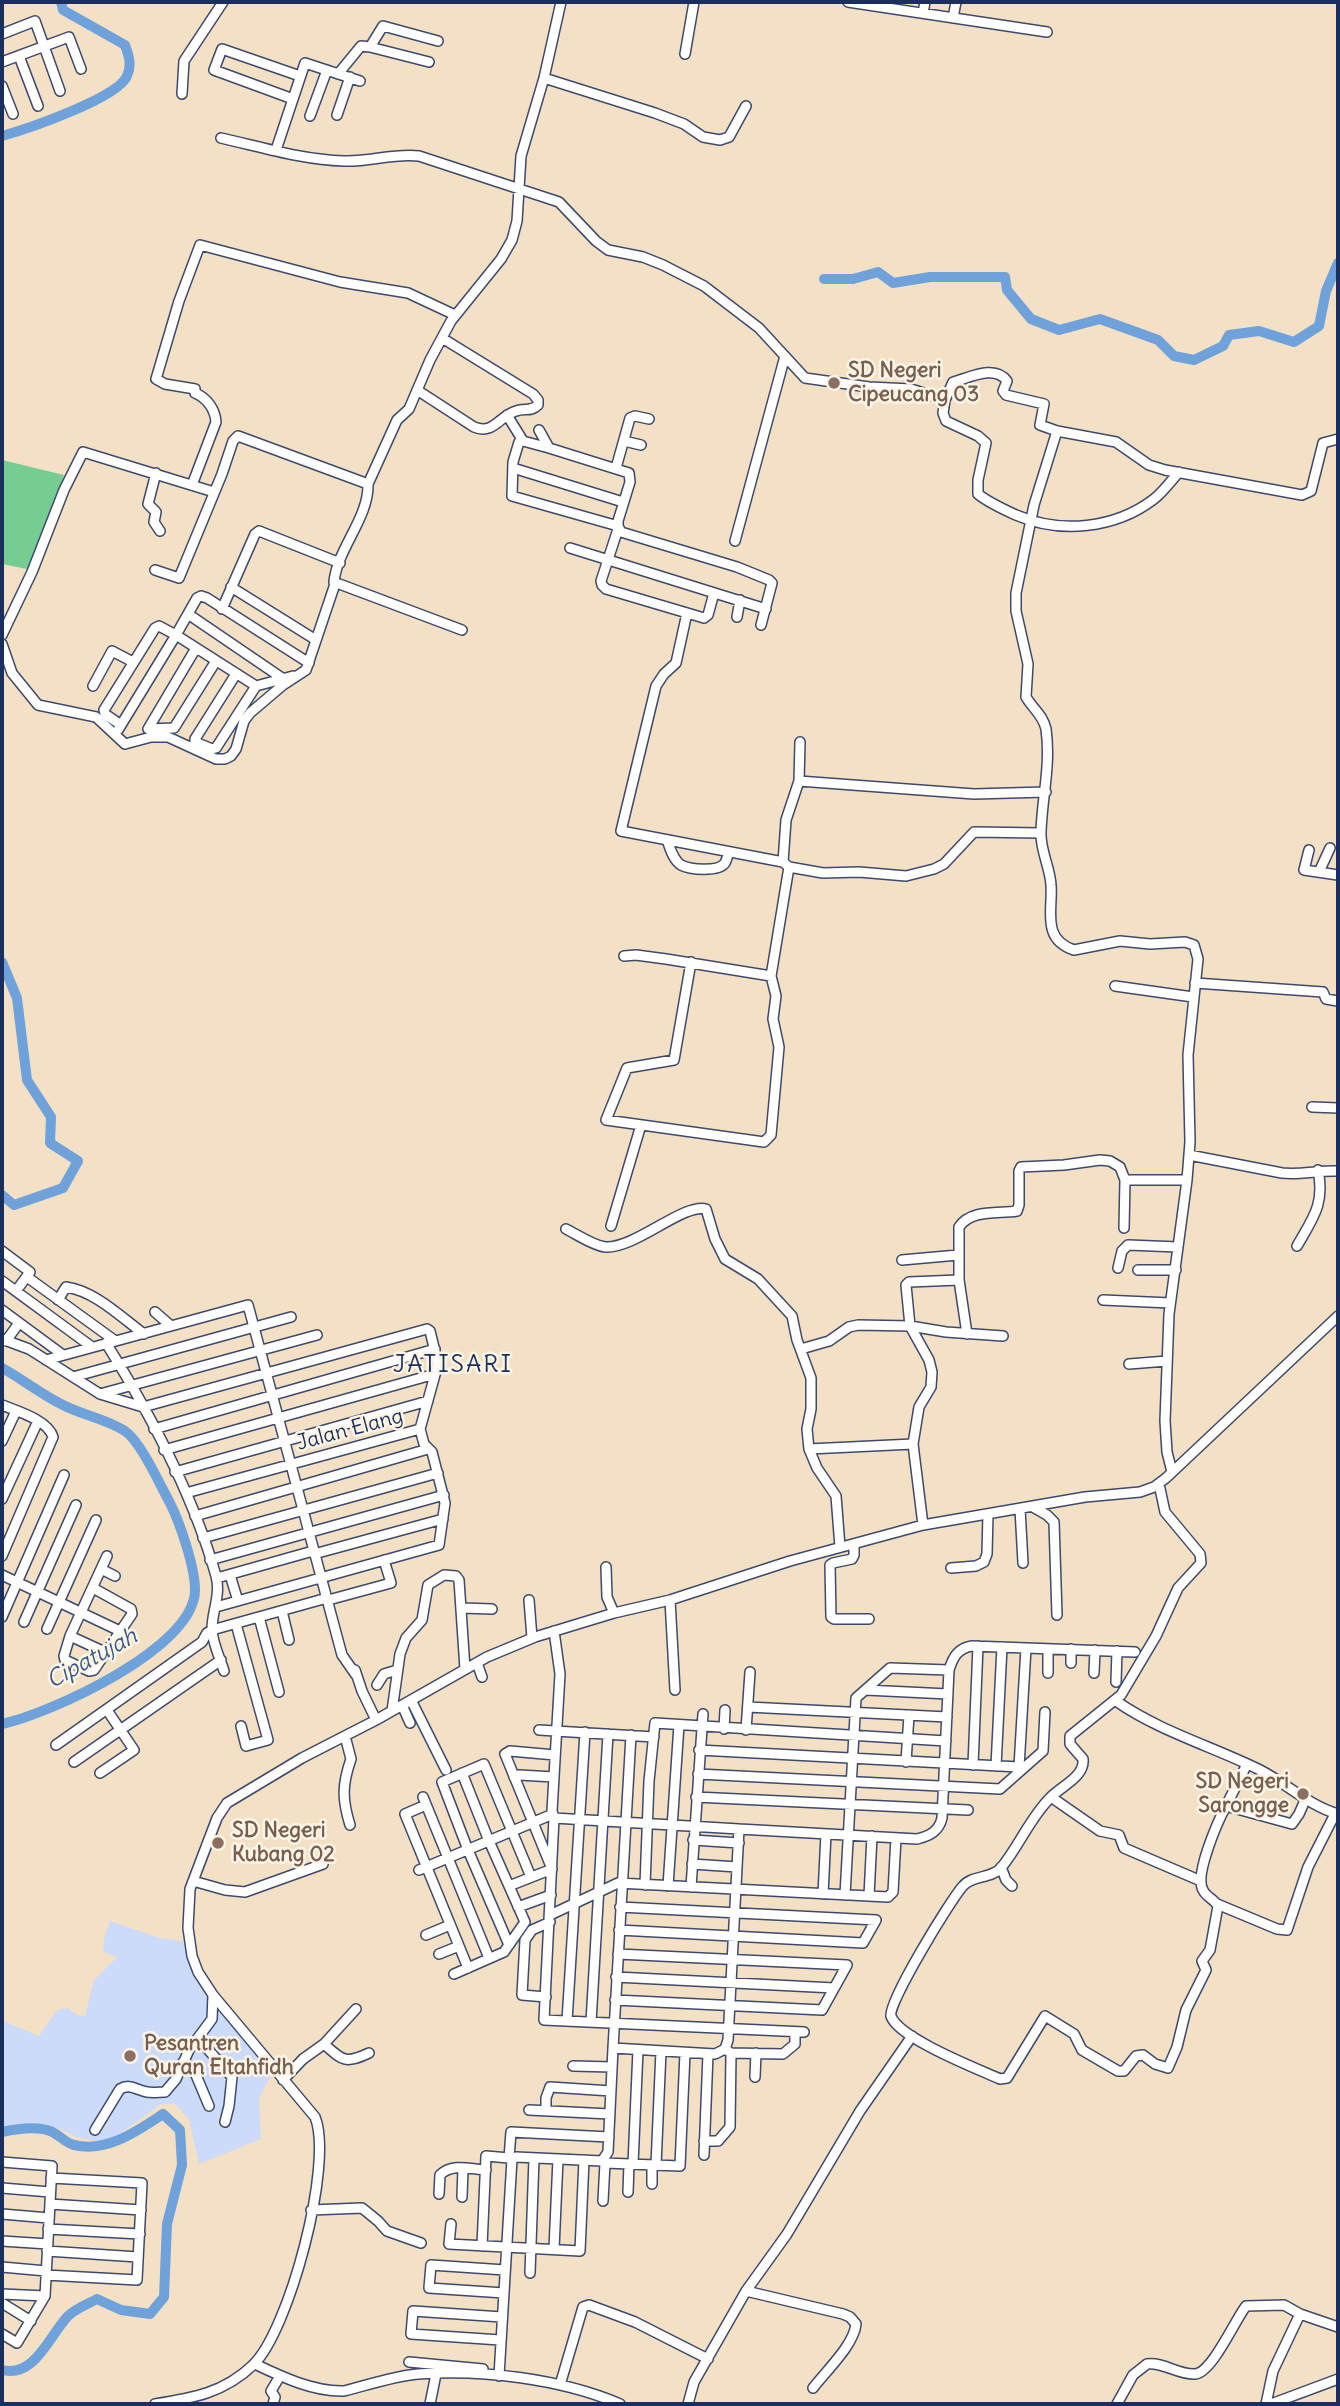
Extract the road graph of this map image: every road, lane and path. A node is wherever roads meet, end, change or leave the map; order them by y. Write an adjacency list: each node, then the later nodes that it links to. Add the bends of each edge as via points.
1 (223, 2): 27 (street, via 184,61)
2 (561, 2): 23 (street)
3 (694, 2): 14 (street)
4 (848, 2): 7 (street)
5 (925, 2): 7 (street)
6 (956, 2): 8 (street)
7 (923, 13): 8 (street)
8 (953, 18): 9 (street)
9 (1047, 32)
10 (2, 34): 12 (street, via 35,21)
11 (438, 41): 13 (street, via 383,26)
12 (44, 46): 15 (street); 18 (street, via 70,37); 26 (street)
13 (370, 47): 17 (street); 20 (street, via 361,46)
14 (685, 54)
15 (19, 55): 16 (street); 29 (street)
16 (2, 62)
17 (429, 62)
18 (81, 69)
19 (327, 70): 20 (street); 21 (street, via 305,63); 33 (street)
20 (338, 74): 22 (street)
21 (300, 76): 28 (street); 28 (street, via 222,49 214,70)
22 (349, 77): 24 (street); 32 (street)
23 (544, 78): 30 (street, via 655,113 711,139 729,137); 36 (street, via 523,145)
24 (360, 81)
25 (2, 86): 31 (street)
26 (60, 91)
27 (181, 94)
28 (293, 99): 35 (street)
29 (38, 106)
30 (746, 106)
31 (13, 114)
32 (337, 115)
33 (310, 116)
34 (221, 138): 35 (street)
35 (276, 150): 36 (street, via 346,162 419,156)
36 (518, 188): 37 (street, via 517,221 508,248); 39 (street, via 564,205 608,250 643,257 701,284 759,328)
37 (455, 315): 38 (street); 56 (street, via 408,293 340,282 200,245 156,379 195,389 215,417)
38 (442, 338): 40 (street); 42 (street, via 537,398 536,409 516,411)
39 (785, 356): 41 (street, via 809,380 911,389); 62 (street)
40 (417, 390): 42 (street, via 478,429); 55 (street, via 410,409 397,420)
41 (945, 400): 45 (street, via 953,382 982,373 1001,375 1007,381 1004,394 1043,403 1040,425); 59 (street, via 946,421 986,443 978,494)
42 (510, 419): 46 (street)
43 (649, 419): 48 (street, via 632,417)
44 (539, 430): 50 (street)
45 (1057, 431): 53 (street, via 1116,442 1149,465); 59 (street)
46 (522, 439): 50 (street); 51 (street)
47 (1338, 439): 53 (street, via 1323,443 1311,491 1302,495)
48 (624, 441): 49 (street); 52 (street)
49 (641, 445)
50 (549, 449): 52 (street)
51 (513, 468): 58 (street); 60 (street, via 514,497)
52 (617, 468): 58 (street, via 631,476)
53 (1179, 472): 59 (street, via 1146,505 1105,522 1073,526)
54 (156, 473): 56 (street); 61 (street, via 148,504 156,512 154,522); 78 (street, via 83,452)
55 (368, 484): 57 (street, via 239,436); 65 (street)
56 (192, 485): 57 (street)
57 (214, 492): 66 (street, via 179,578)
58 (623, 502): 60 (street)
59 (1030, 521): 93 (street, via 1015,605 1028,664 1026,698 1042,716 1046,730)
60 (618, 527): 64 (street); 72 (street, via 625,534 765,577 772,583)
61 (160, 531)
62 (735, 541)
63 (570, 548): 64 (street)
64 (608, 559): 69 (street); 73 (street, via 601,583 606,589)
65 (340, 564): 67 (street); 68 (street, via 262,530 255,534)
66 (155, 570)
67 (335, 584): 77 (street); 80 (street)
68 (232, 587): 71 (street); 80 (street)
69 (714, 593): 70 (street); 73 (street, via 706,618)
70 (740, 600): 72 (street); 75 (street)
71 (222, 609): 74 (street, via 201,596); 85 (street)
72 (766, 609): 76 (street)
73 (687, 613): 95 (street, via 676,663 656,686 621,831)
74 (188, 614): 79 (street); 88 (street)
75 (737, 617)
76 (761, 625)
77 (462, 630)
78 (2, 635)
79 (176, 635): 82 (street); 84 (street, via 157,626); 84 (street, via 120,728 104,710)
80 (316, 640): 85 (street)
81 (2, 645): 87 (street, via 8,668 38,705 96,718 125,744 168,737 220,760 233,754 250,713)
82 (197, 648): 83 (street); 83 (street, via 148,729 173,729)
83 (216, 661): 86 (street)
84 (134, 662): 89 (street, via 112,650)
85 (309, 663): 87 (street)
86 (236, 674): 90 (street); 90 (street, via 195,742 216,748)
87 (299, 675): 88 (street)
88 (282, 678): 90 (street)
89 (93, 686)
90 (256, 686)
91 (800, 742): 92 (street)
92 (799, 780): 93 (street, via 974,794); 99 (street, via 786,820)
93 (1046, 792): 94 (street)
94 (1041, 833): 99 (street, via 974,832 944,864 906,876 823,873); 105 (street, via 1051,880 1050,923 1062,944 1078,950 1114,941 1191,943 1198,959)
95 (667, 840): 98 (street); 98 (street, via 680,864 692,868 717,869 725,864)
96 (1330, 848): 100 (street)
97 (1309, 850): 100 (street, via 1303,869)
98 (729, 852): 99 (street)
99 (786, 864): 104 (street)
100 (1319, 872): 101 (street)
101 (1338, 875)
102 (624, 956): 103 (street)
103 (691, 962): 104 (street); 111 (street, via 674,1059 627,1069 607,1120)
104 (771, 976): 111 (street, via 779,1047 769,1139 764,1142)
105 (1195, 983): 107 (street); 108 (street, via 1322,992 1326,999)
106 (1115, 986): 107 (street)
107 (1193, 997): 112 (street, via 1188,1055)
108 (1338, 1001)
109 (1312, 1107): 110 (street)
110 (1338, 1108)
111 (641, 1125): 117 (street)
112 (1189, 1155): 113 (street, via 1282,1173); 116 (street)
113 (1318, 1170): 114 (street); 120 (street, via 1320,1202)
114 (1338, 1171)
115 (1125, 1180): 116 (street); 118 (street); 123 (street, via 1120,1167 1105,1160 1021,1167 1018,1210 985,1214 962,1223)
116 (1187, 1180): 121 (street)
117 (611, 1226)
118 (1124, 1228)
119 (566, 1229): 151 (street, via 611,1247 704,1208 725,1259 758,1279 790,1312)
120 (1297, 1246)
121 (1178, 1247): 125 (street, via 1128,1245); 127 (street)
122 (2, 1251): 128 (street, via 30,1272)
123 (958, 1255): 124 (street); 129 (street)
124 (902, 1260)
125 (1118, 1268)
126 (1138, 1270): 127 (street)
127 (1176, 1270): 134 (street)
128 (27, 1277): 131 (street); 132 (street)
129 (959, 1280): 141 (street, via 906,1283); 144 (street)
130 (2, 1281): 131 (street)
131 (16, 1291): 149 (street)
132 (58, 1300): 143 (street, via 66,1287 76,1289); 148 (street)
133 (1103, 1300): 134 (street)
134 (1170, 1303): 155 (street)
135 (2, 1310): 139 (street)
136 (155, 1312): 140 (street)
137 (1338, 1316): 180 (street)
138 (291, 1317): 142 (street)
139 (19, 1323): 147 (street); 153 (street)
140 (171, 1326): 142 (street, via 248,1305); 143 (street)
141 (910, 1326): 144 (street); 151 (street, via 854,1325 829,1341); 174 (street, via 929,1360 932,1377 919,1407)
142 (254, 1327): 152 (street); 156 (street)
143 (144, 1334): 148 (street)
144 (967, 1334): 146 (street)
145 (317, 1335): 152 (street)
146 (1003, 1336)
147 (4, 1340): 154 (street)
148 (110, 1342): 149 (street); 156 (street)
149 (92, 1347): 153 (street)
150 (435, 1349): 158 (street, via 427,1329); 159 (street); 163 (street)
151 (801, 1349): 176 (street, via 811,1378)
152 (260, 1350): 158 (street); 161 (street)
153 (63, 1355): 154 (street)
154 (46, 1360): 160 (street)
155 (1167, 1362): 157 (street); 180 (street, via 1166,1431)
156 (119, 1364): 160 (street); 161 (street)
157 (1129, 1364)
158 (267, 1373): 163 (street); 166 (street)
159 (436, 1374): 164 (street); 168 (street)
160 (73, 1377): 162 (street)
161 (132, 1385): 162 (street); 166 (street)
162 (100, 1394): 166 (street)
163 (273, 1395): 168 (street); 170 (street)
164 (428, 1401): 171 (street); 173 (street)
165 (2, 1405): 167 (street)
166 (143, 1407): 170 (street)
167 (16, 1411): 169 (street); 172 (street)
168 (279, 1418): 173 (street); 177 (street)
169 (37, 1421): 187 (street); 202 (street, via 51,1429 53,1441)
170 (154, 1429): 177 (street)
171 (420, 1429): 175 (street); 178 (street, Jalan Elang)
172 (2, 1441)
173 (286, 1441): 178 (street); 179 (street)
174 (913, 1444): 176 (street); 196 (street)
175 (428, 1449): 181 (street); 184 (street)
176 (809, 1449): 200 (street, via 836,1496)
177 (164, 1450): 179 (street)
178 (292, 1464): 184 (street); 185 (street, Jalan Elang)
179 (175, 1472): 185 (street)
180 (1172, 1472): 183 (street)
181 (438, 1473): 186 (street); 191 (street)
182 (64, 1475): 215 (street)
183 (1159, 1484): 189 (street, via 1140,1492); 268 (street, via 1165,1512 1202,1561 1178,1588 1147,1652)
184 (298, 1487): 191 (street); 193 (street)
185 (186, 1493): 193 (street)
186 (444, 1495): 194 (street); 197 (street)
187 (2, 1499)
188 (76, 1505): 217 (street)
189 (1032, 1507): 190 (street); 229 (street, via 1051,1518 1054,1526)
190 (1020, 1509): 192 (street); 206 (street)
191 (305, 1510): 197 (street); 198 (street)
192 (988, 1514): 196 (street); 208 (street, via 984,1562)
193 (195, 1516): 198 (street)
194 (443, 1519): 201 (street); 205 (street, via 439,1545)
195 (96, 1520): 222 (street)
196 (923, 1525): 199 (street)
197 (311, 1532): 201 (street); 204 (street)
198 (203, 1538): 204 (street)
199 (854, 1544): 200 (street); 232 (street, via 853,1558 830,1565 831,1617)
200 (840, 1548): 220 (street)
201 (316, 1553): 210 (street); 213 (street)
202 (2, 1556)
203 (107, 1556): 209 (street)
204 (210, 1560): 214 (street)
205 (384, 1560): 213 (street); 218 (street, via 391,1583)
206 (1023, 1563)
207 (606, 1567): 228 (street, via 607,1597)
208 (951, 1568)
209 (101, 1570): 212 (street); 216 (street)
210 (230, 1574): 214 (street); 221 (street)
211 (2, 1575): 215 (street)
212 (116, 1576)
213 (323, 1577): 218 (street); 221 (street)
214 (216, 1578): 223 (street)
215 (18, 1582): 217 (street); 230 (street)
216 (93, 1588): 227 (street); 238 (street, via 131,1609)
217 (37, 1591): 222 (street); 233 (street)
218 (329, 1599): 226 (street); 279 (street)
219 (529, 1600): 240 (street)
220 (670, 1600): 228 (street); 264 (street)
221 (238, 1601): 223 (street)
222 (59, 1602): 227 (street); 235 (street)
223 (216, 1608): 236 (street)
224 (462, 1608): 225 (street); 254 (street); 255 (street, via 457,1576 446,1575 429,1583 422,1620 406,1638)
225 (492, 1609)
226 (282, 1611): 231 (street); 241 (street)
227 (82, 1612): 238 (street); 239 (street)
228 (614, 1613): 237 (street)
229 (1057, 1615)
230 (2, 1617)
231 (258, 1617): 234 (street); 266 (street)
232 (869, 1619)
233 (24, 1622)
234 (236, 1624): 236 (street); 282 (street, via 268,1740 246,1746)
235 (47, 1629)
236 (212, 1630): 251 (street); 271 (street)
237 (554, 1631): 240 (street); 288 (street, via 560,1674)
238 (122, 1632): 250 (street)
239 (70, 1636): 250 (street); 250 (street, via 66,1661 94,1670)
240 (532, 1639): 252 (street)
241 (289, 1640)
242 (978, 1646): 243 (street); 256 (street, via 958,1652); 305 (street)
243 (1002, 1647): 244 (street); 306 (street)
244 (1026, 1648): 245 (street); 306 (street, via 1019,1767)
245 (1048, 1648): 246 (street); 259 (street)
246 (1071, 1649): 247 (street); 253 (street)
247 (1094, 1650): 248 (street); 260 (street)
248 (1117, 1651): 249 (street); 262 (street)
249 (1135, 1652)
250 (107, 1653)
251 (221, 1660): 257 (street); 285 (street)
252 (477, 1662): 254 (street); 261 (street)
253 (1071, 1662)
254 (465, 1669): 269 (street)
255 (397, 1670): 263 (street, via 384,1674); 273 (street)
256 (949, 1670): 265 (street, via 895,1667); 267 (street)
257 (224, 1671)
258 (750, 1672): 270 (street)
259 (1048, 1672)
260 (1094, 1673)
261 (482, 1677)
262 (1116, 1682)
263 (377, 1685)
264 (675, 1690)
265 (866, 1690): 267 (street); 275 (street, via 856,1698)
266 (279, 1692)
267 (948, 1694): 278 (street)
268 (1115, 1701): 304 (street); 316 (street, via 1070,1737 1070,1744 1083,1759 1083,1769)
269 (407, 1702): 273 (street); 280 (street); 307 (street)
270 (748, 1707): 275 (street); 287 (street)
271 (107, 1710): 285 (street); 297 (street)
272 (725, 1710): 284 (street)
273 (392, 1711): 279 (street)
274 (1045, 1712): 314 (street, via 1043,1751 1000,1789)
275 (856, 1713): 277 (street); 292 (street)
276 (703, 1714): 283 (street)
277 (909, 1715): 278 (street); 295 (street)
278 (947, 1717): 296 (street)
279 (376, 1720): 293 (street)
280 (410, 1723)
281 (679, 1725): 283 (street); 294 (street, via 655,1723); 330 (street)
282 (241, 1726)
283 (701, 1727): 284 (street); 298 (street)
284 (724, 1729): 287 (street)
285 (120, 1730): 301 (street); 308 (street, via 134,1750)
286 (539, 1730): 288 (street)
287 (746, 1730): 292 (street)
288 (557, 1731): 289 (street); 299 (street)
289 (585, 1732): 290 (street); 324 (street)
290 (608, 1734): 291 (street); 325 (street)
291 (631, 1735): 294 (street); 327 (street)
292 (855, 1736): 295 (street); 300 (street)
293 (345, 1737): 328 (street, via 351,1759 343,1791); 350 (street, via 228,1803 217,1818)
294 (654, 1737): 329 (street)
295 (907, 1739): 296 (street); 302 (street)
296 (946, 1741): 303 (street)
297 (56, 1745)
298 (699, 1750): 300 (street); 310 (street)
299 (555, 1755): 311 (street, via 510,1751 505,1754); 312 (street)
300 (854, 1759): 302 (street); 303 (street); 313 (street)
301 (74, 1762)
302 (906, 1762): 303 (street)
303 (945, 1764): 305 (street); 314 (street)
304 (1247, 1764): 317 (street); 319 (street)
305 (972, 1765): 306 (street)
306 (996, 1766)
307 (446, 1770)
308 (100, 1773)
309 (463, 1773): 333 (street, via 484,1764); 339 (street); 341 (street, via 442,1782)
310 (698, 1774): 313 (street); 315 (street)
311 (514, 1777): 312 (street); 326 (street)
312 (554, 1777): 323 (street)
313 (852, 1781): 314 (street); 318 (street)
314 (944, 1786): 320 (street)
315 (696, 1797): 318 (street); 331 (street)
316 (1051, 1797): 346 (street); 351 (street, via 1100,1831 1119,1835 1124,1848)
317 (1306, 1798): 319 (street, via 1292,1824); 322 (street)
318 (851, 1804): 320 (street); 335 (street)
319 (1226, 1807): 351 (street, via 1211,1838)
320 (943, 1809): 321 (street); 337 (street, via 934,1833 917,1839)
321 (968, 1810)
322 (1337, 1814): 365 (street, via 1308,1867 1287,1930)
323 (554, 1816): 324 (street); 326 (street); 348 (street)
324 (578, 1821): 325 (street); 364 (street)
325 (602, 1822): 327 (street); 359 (street)
326 (533, 1823): 333 (street); 348 (street)
327 (624, 1824): 329 (street); 352 (street)
328 (350, 1825)
329 (647, 1825): 330 (street); 353 (street)
330 (671, 1826): 331 (street); 355 (street)
331 (694, 1827): 332 (street); 338 (street)
332 (739, 1829): 334 (street); 340 (street)
333 (511, 1832): 339 (street); 349 (street)
334 (826, 1834): 335 (street); 360 (street)
335 (849, 1835): 336 (street); 362 (street)
336 (872, 1836): 337 (street); 363 (street)
337 (896, 1838): 363 (street, via 893,1892 888,1897)
338 (693, 1840): 340 (street); 344 (street)
339 (489, 1841): 341 (street); 354 (street)
340 (738, 1843): 345 (street)
341 (468, 1850): 342 (street); 374 (street)
342 (447, 1859): 347 (street); 347 (street, via 424,1801 405,1814); 378 (street)
343 (323, 1864): 350 (street, via 244,1892)
344 (692, 1864): 345 (street); 357 (street)
345 (737, 1867): 358 (street)
346 (1001, 1867): 356 (street); 394 (street, via 990,1876 964,1884 901,1987 890,2015)
347 (422, 1869): 370 (street)
348 (552, 1869): 349 (street); 361 (street)
349 (531, 1877): 354 (street)
350 (192, 1881): 385 (street, via 189,1943 195,1965)
351 (1201, 1881): 365 (street, via 1204,1893)
352 (621, 1883): 353 (street); 359 (street); 367 (street)
353 (645, 1885): 355 (street)
354 (509, 1886): 366 (street)
355 (668, 1886): 357 (street)
356 (1012, 1886)
357 (691, 1887): 358 (street)
358 (736, 1890): 360 (street); 368 (street)
359 (598, 1892): 364 (street); 391 (street)
360 (823, 1894): 362 (street)
361 (551, 1895): 366 (street); 369 (street)
362 (845, 1895): 363 (street)
363 (869, 1896)
364 (575, 1904): 369 (street); 390 (street)
365 (1217, 1904): 394 (street, via 1210,1950 1202,1961 1206,1970 1186,2010 1168,2068 1143,2055 1118,2071 1082,2050 1074,2034 1049,2017 1042,2018 1007,2077 1000,2079)
366 (518, 1907): 374 (street, via 525,1922)
367 (620, 1907): 368 (street); 371 (street)
368 (734, 1913): 373 (street); 373 (street, via 876,1920 863,1943)
369 (550, 1918): 386 (street); 386 (street, via 525,1940 522,1995)
370 (450, 1925): 372 (street); 375 (street)
371 (619, 1930): 373 (street); 377 (street)
372 (426, 1935)
373 (732, 1936): 379 (street)
374 (509, 1945): 378 (street)
375 (459, 1946): 376 (street); 380 (street)
376 (439, 1954)
377 (618, 1954): 379 (street); 382 (street)
378 (489, 1958): 380 (street)
379 (731, 1959): 383 (street); 384 (street, via 847,1965)
380 (468, 1968): 381 (street)
381 (454, 1974)
382 (617, 1977): 383 (street); 387 (street)
383 (730, 1983): 384 (street); 388 (street)
384 (834, 1988): 388 (street, via 822,2010)
385 (213, 1995): 395 (street, via 212,2019); 409 (street)
386 (546, 1997): 390 (street, via 544,2020)
387 (615, 2000): 388 (street); 392 (street)
388 (729, 2006): 393 (street)
389 (355, 2009): 396 (street)
390 (567, 2021): 391 (street)
391 (591, 2022): 392 (street)
392 (614, 2023): 393 (street); 397 (street)
393 (728, 2029): 400 (street); 403 (street, via 800,2032 783,2054)
394 (912, 2036): 458 (street)
395 (199, 2039): 405 (street); 415 (street, via 232,2077)
396 (324, 2044): 401 (street, via 349,2061); 409 (street)
397 (613, 2049): 398 (street); 407 (street)
398 (638, 2050): 399 (street); 426 (street)
399 (661, 2051): 402 (street); 427 (street)
400 (728, 2051): 403 (street); 404 (street); 418 (street, via 730,2127 718,2141)
401 (369, 2053)
402 (685, 2053): 404 (street); 427 (street, via 680,2166 676,2170)
403 (756, 2053): 408 (street)
404 (708, 2054): 418 (street)
405 (183, 2062): 411 (street, via 193,2068); 416 (street, via 165,2092 130,2086 120,2090)
406 (573, 2066): 407 (street)
407 (612, 2067): 410 (street)
408 (755, 2077)
409 (283, 2080): 440 (street, via 318,2125 319,2174)
410 (611, 2091): 413 (street, via 550,2087); 414 (street)
411 (209, 2106)
412 (529, 2110): 413 (street)
413 (546, 2111): 414 (street)
414 (610, 2114): 417 (street)
415 (225, 2122)
416 (95, 2130)
417 (609, 2137): 421 (street, via 511,2132); 425 (street)
418 (705, 2141): 419 (street)
419 (704, 2155)
420 (534, 2158): 421 (street); 422 (street); 451 (street)
421 (511, 2159): 429 (street, via 486,2157); 449 (street)
422 (558, 2159): 423 (street); 452 (street)
423 (584, 2160): 425 (street); 452 (street, via 580,2250)
424 (2, 2162): 430 (street, via 52,2166)
425 (603, 2162): 426 (street); 437 (street)
426 (631, 2164): 427 (street); 434 (street)
427 (654, 2165): 431 (street)
428 (463, 2168): 429 (street); 435 (street, via 440,2175); 436 (street)
429 (486, 2170): 448 (street)
430 (51, 2178): 433 (street); 439 (street, via 142,2183)
431 (652, 2184)
432 (2, 2188): 433 (street)
433 (50, 2192): 438 (street)
434 (628, 2192)
435 (439, 2194)
436 (462, 2197)
437 (603, 2201)
438 (50, 2204): 439 (street); 442 (street)
439 (141, 2210): 445 (street)
440 (311, 2210): 447 (street, via 362,2208 387,2231); 471 (street, via 300,2267 275,2333)
441 (2, 2214): 442 (street)
442 (49, 2218): 444 (street)
443 (451, 2224): 448 (street, via 449,2244)
444 (48, 2229): 445 (street); 450 (street)
445 (139, 2234): 453 (street)
446 (2, 2241): 450 (street)
447 (421, 2243)
448 (482, 2246): 449 (street)
449 (506, 2247): 451 (street); 455 (street)
450 (47, 2248): 453 (street); 456 (street)
451 (531, 2248): 452 (street); 457 (street)
452 (554, 2249)
453 (138, 2258): 456 (street, via 137,2280)
454 (2, 2267): 456 (street)
455 (505, 2270): 459 (street); 459 (street, via 431,2265 429,2288)
456 (46, 2273): 461 (street)
457 (530, 2273)
458 (746, 2291): 469 (street); 477 (street, via 843,2314 856,2325 848,2344)
459 (503, 2293): 464 (street)
460 (2, 2294): 461 (street)
461 (45, 2297): 465 (street)
462 (2, 2303): 465 (street)
463 (1300, 2314): 466 (street); 483 (street, via 1280,2304 1246,2306 1206,2369 1194,2374 1147,2364 1133,2375); 484 (street, via 1273,2371)
464 (502, 2317): 468 (street); 468 (street, via 413,2311 411,2334)
465 (31, 2321): 467 (street, via 17,2343)
466 (1338, 2327)
467 (2, 2334)
468 (500, 2340): 472 (street)
469 (708, 2359): 476 (street, via 635,2322 589,2305 583,2307); 478 (street, via 694,2382)
470 (410, 2362): 472 (street)
471 (255, 2364): 474 (street); 479 (street, via 209,2394)
472 (499, 2373): 473 (street); 476 (street)
473 (436, 2374): 474 (street, via 344,2391); 481 (street)
474 (280, 2376): 480 (street, via 271,2391)
475 (1338, 2379): 485 (street)
476 (560, 2385): 482 (street)
477 (813, 2388)
478 (691, 2403)
479 (155, 2404)
480 (273, 2404)
481 (430, 2404)
482 (617, 2404)
483 (1117, 2404)
484 (1266, 2404)
485 (1271, 2404)

